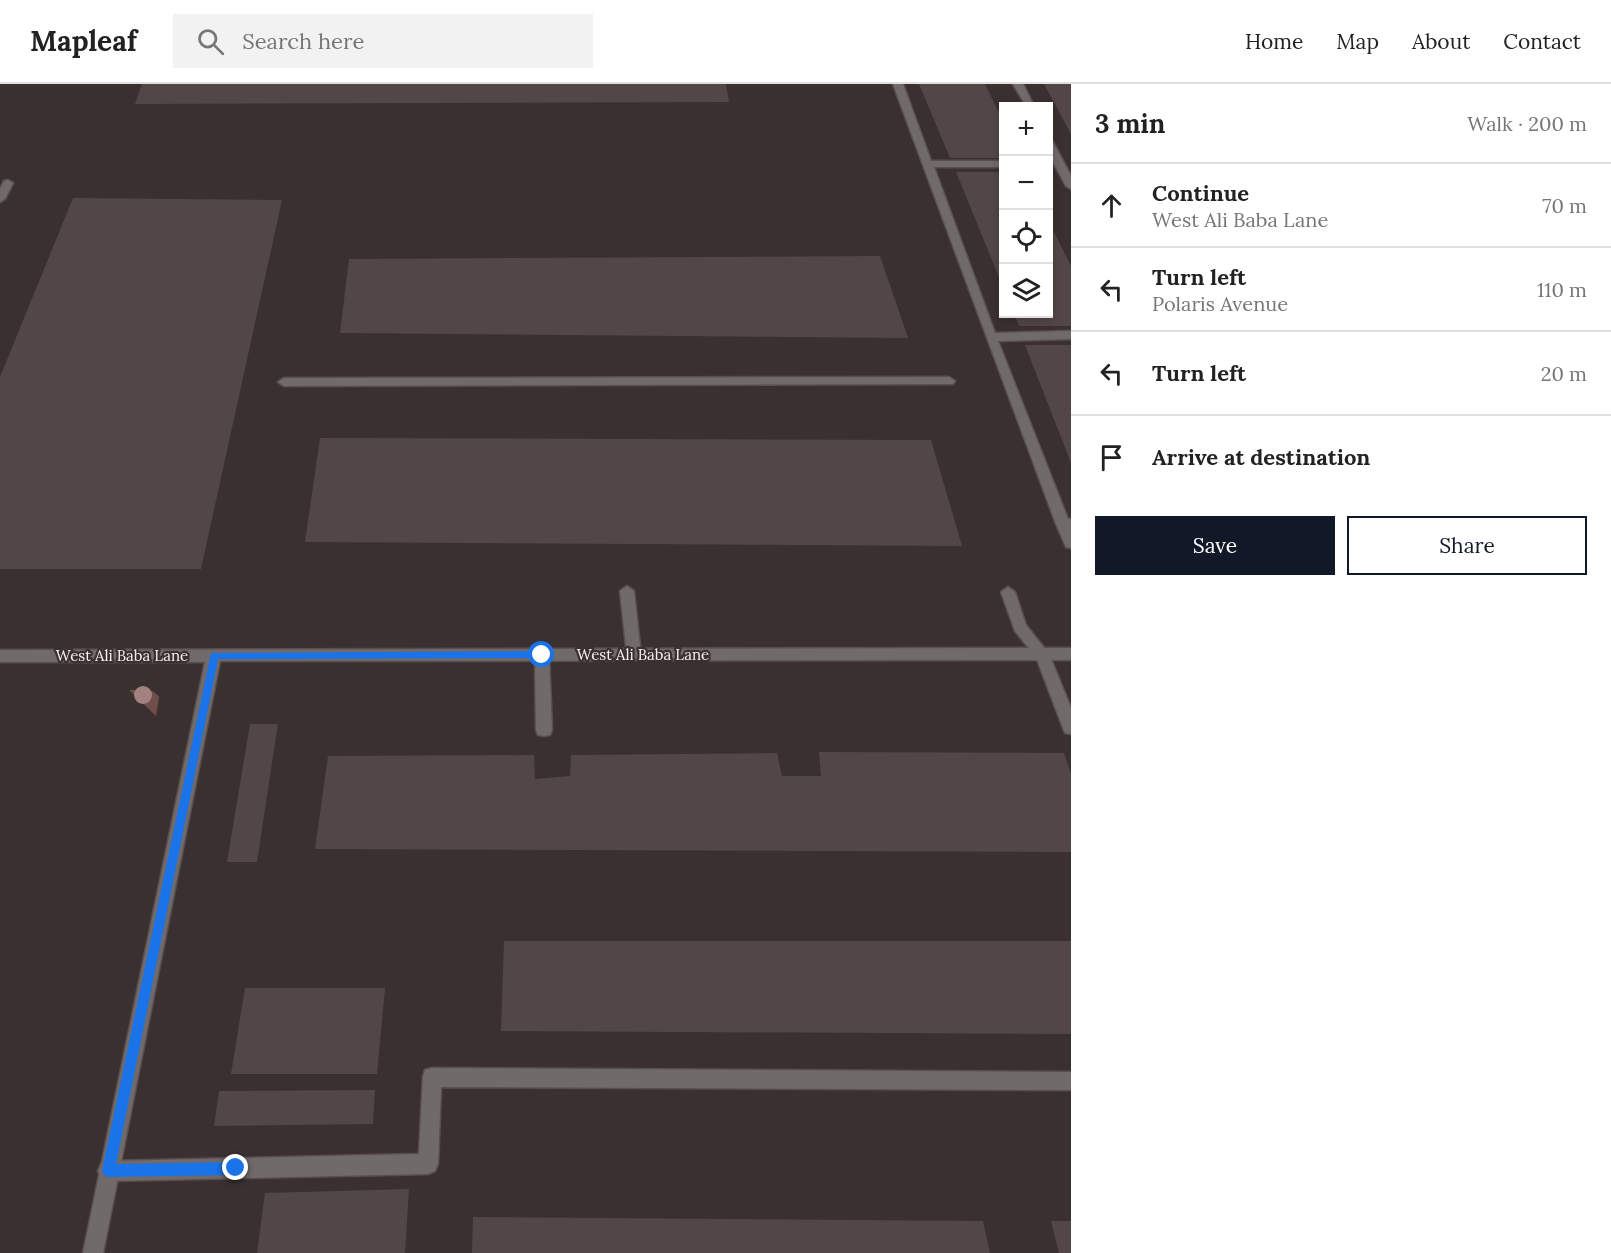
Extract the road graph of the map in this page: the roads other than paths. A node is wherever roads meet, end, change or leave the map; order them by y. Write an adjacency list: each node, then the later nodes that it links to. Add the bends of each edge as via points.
1 (897, 84): 5 (street)
2 (1018, 84): 3 (street)
3 (1028, 102)
4 (1054, 163): 8 (street)
5 (927, 164): 6 (street); 11 (street)
6 (999, 164)
7 (8, 183): 9 (street)
8 (1071, 186)
9 (0, 199)
10 (1071, 335): 11 (street)
11 (991, 337): 14 (street)
12 (949, 381): 13 (street)
13 (284, 382)
14 (1067, 524): 15 (street)
15 (1071, 543)
16 (627, 591): 21 (street)
17 (1008, 592): 18 (street, via 1020,627)
18 (1042, 654): 19 (street, West Ali Baba Lane); 21 (street, West Ali Baba Lane); 24 (street)
19 (1071, 654)
20 (542, 655): 21 (street, West Ali Baba Lane); 23 (street, West Ali Baba Lane); 25 (street)
21 (634, 655)
22 (0, 656): 23 (street, West Ali Baba Lane)
23 (214, 656): 27 (street)
24 (1071, 728)
25 (544, 730)
26 (1071, 1081): 27 (street, via 432,1077 428,1164)
27 (108, 1171): 28 (street)
28 (93, 1253)

